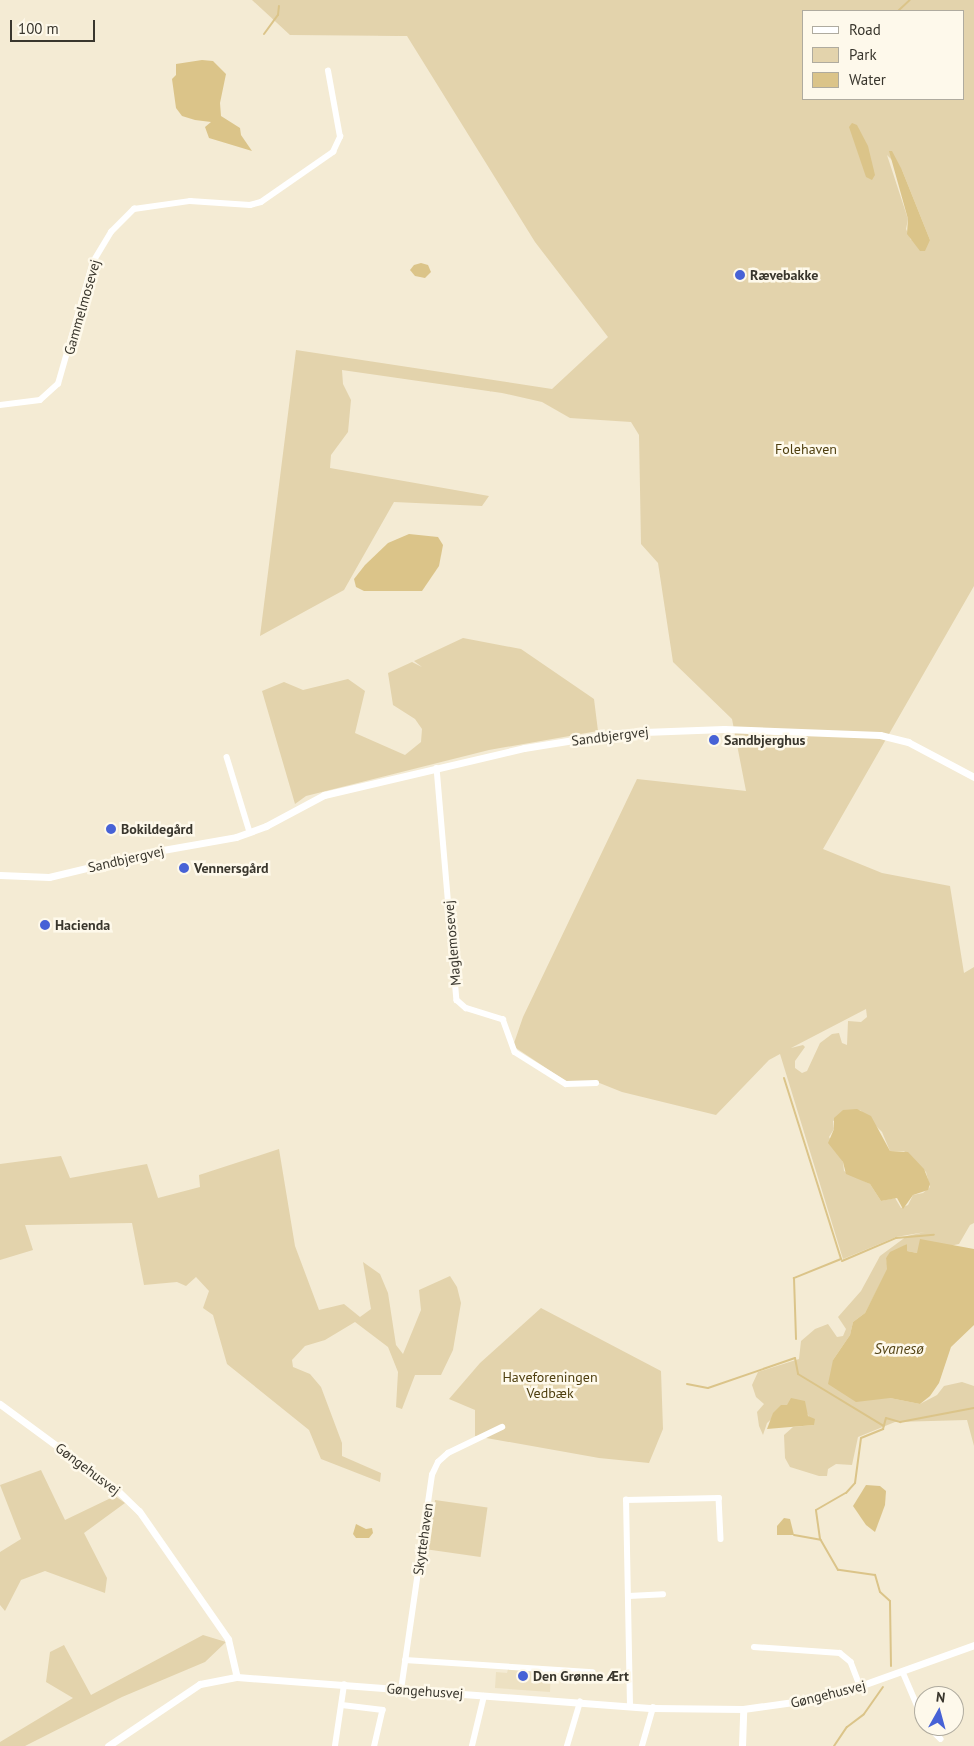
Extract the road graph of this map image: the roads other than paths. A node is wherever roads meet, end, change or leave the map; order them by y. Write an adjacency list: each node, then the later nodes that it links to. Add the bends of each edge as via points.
1 (328, 71): 2 (street, Gammelmosevej, via 340,137 334,152 261,202 250,205 190,201 134,209 111,232 93,262 58,384 40,400)
2 (0, 406)
3 (227, 757): 6 (street)
4 (438, 768): 5 (street, Sandbjergvej, via 524,748 602,735 724,729 893,736); 6 (street, Sandbjergvej, via 324,795); 8 (street, Maglemosevej, via 457,1000 466,1008 503,1019 515,1052 566,1084)
5 (974, 777)
6 (250, 832): 7 (street, Sandbjergvej, via 56,876)
7 (0, 875)
8 (596, 1084)
9 (0, 1404): 19 (street, Gøngehusvej, via 118,1491 138,1511 228,1639)
10 (502, 1427): 16 (street, Skyttehaven, via 448,1453 438,1462 432,1475)
11 (721, 1540): 13 (street, via 719,1498 626,1500)
12 (663, 1594): 13 (street)
13 (629, 1596): 27 (street)
14 (974, 1645): 18 (street, Gøngehusvej)
15 (754, 1647): 21 (street, via 840,1653 851,1662)
16 (405, 1660): 17 (street); 22 (street, Skyttehaven)
17 (593, 1672)
18 (903, 1672): 21 (street, Gøngehusvej); 24 (street)
19 (237, 1677): 20 (street, Gøngehusvej); 32 (street, via 200,1684)
20 (344, 1685): 22 (street, Gøngehusvej); 26 (street)
21 (861, 1688): 29 (street, Gøngehusvej, via 800,1703)
22 (401, 1690): 23 (street, Gøngehusvej)
23 (484, 1696): 25 (street, Gøngehusvej); 35 (street)
24 (914, 1698)
25 (580, 1702): 27 (street, Gøngehusvej); 36 (street)
26 (342, 1706): 33 (street); 34 (street, via 383,1710)
27 (630, 1706): 28 (street, Gøngehusvej)
28 (654, 1708): 29 (street, Gøngehusvej); 37 (street)
29 (742, 1709): 38 (street)
30 (938, 1736): 31 (street)
31 (941, 1739)
32 (108, 1746)
33 (335, 1746)
34 (375, 1746)
35 (472, 1746)
36 (567, 1746)
37 (642, 1746)
38 (742, 1746)

